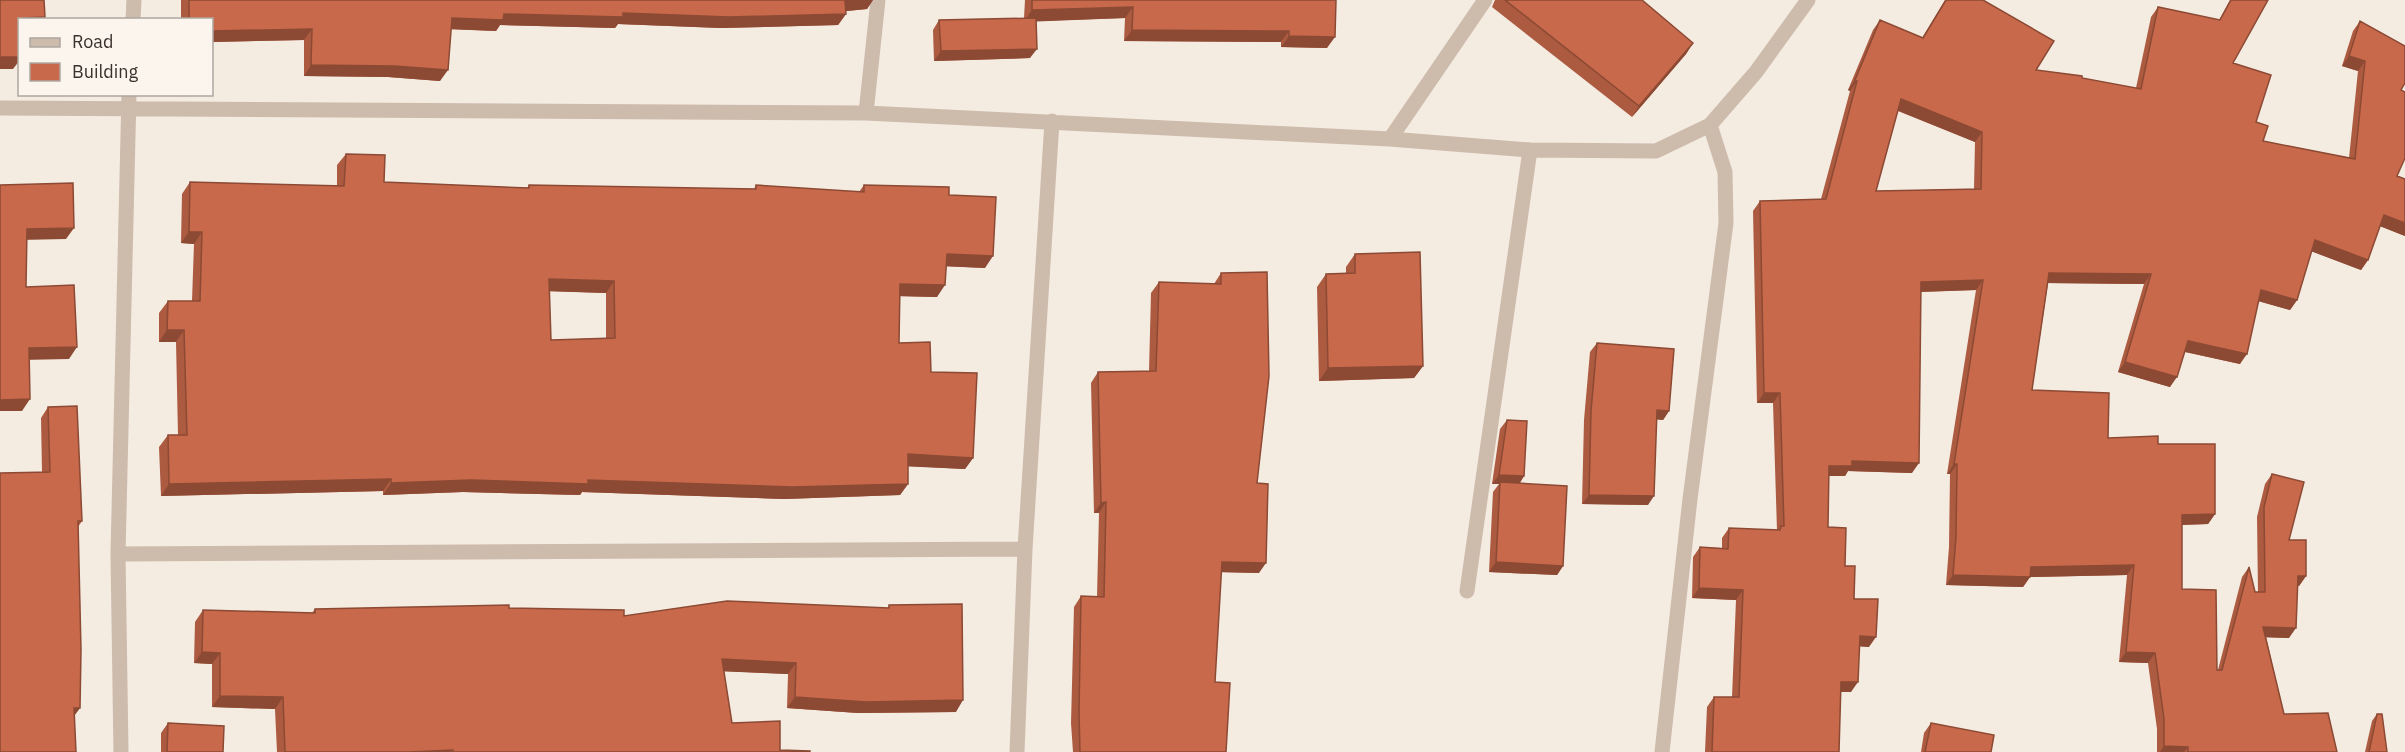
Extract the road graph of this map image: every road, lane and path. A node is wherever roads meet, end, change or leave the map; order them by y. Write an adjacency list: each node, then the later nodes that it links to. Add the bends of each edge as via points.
1 (134, 0): 5 (street)
2 (878, 0): 8 (street)
3 (1485, 0): 11 (street)
4 (1808, 0): 10 (street, via 1756,72)
5 (133, 18)
6 (129, 101): 7 (street); 8 (street); 14 (street)
7 (0, 108)
8 (866, 113): 9 (street)
9 (1052, 121): 11 (street); 13 (street)
10 (1710, 125): 12 (street, via 1656,151); 18 (street, via 1725,172 1726,223)
11 (1390, 139): 12 (street)
12 (1530, 150): 15 (street)
13 (1025, 549): 14 (street); 17 (street)
14 (118, 554): 16 (street)
15 (1467, 591)
16 (121, 752)
17 (1017, 752)
18 (1662, 752)

